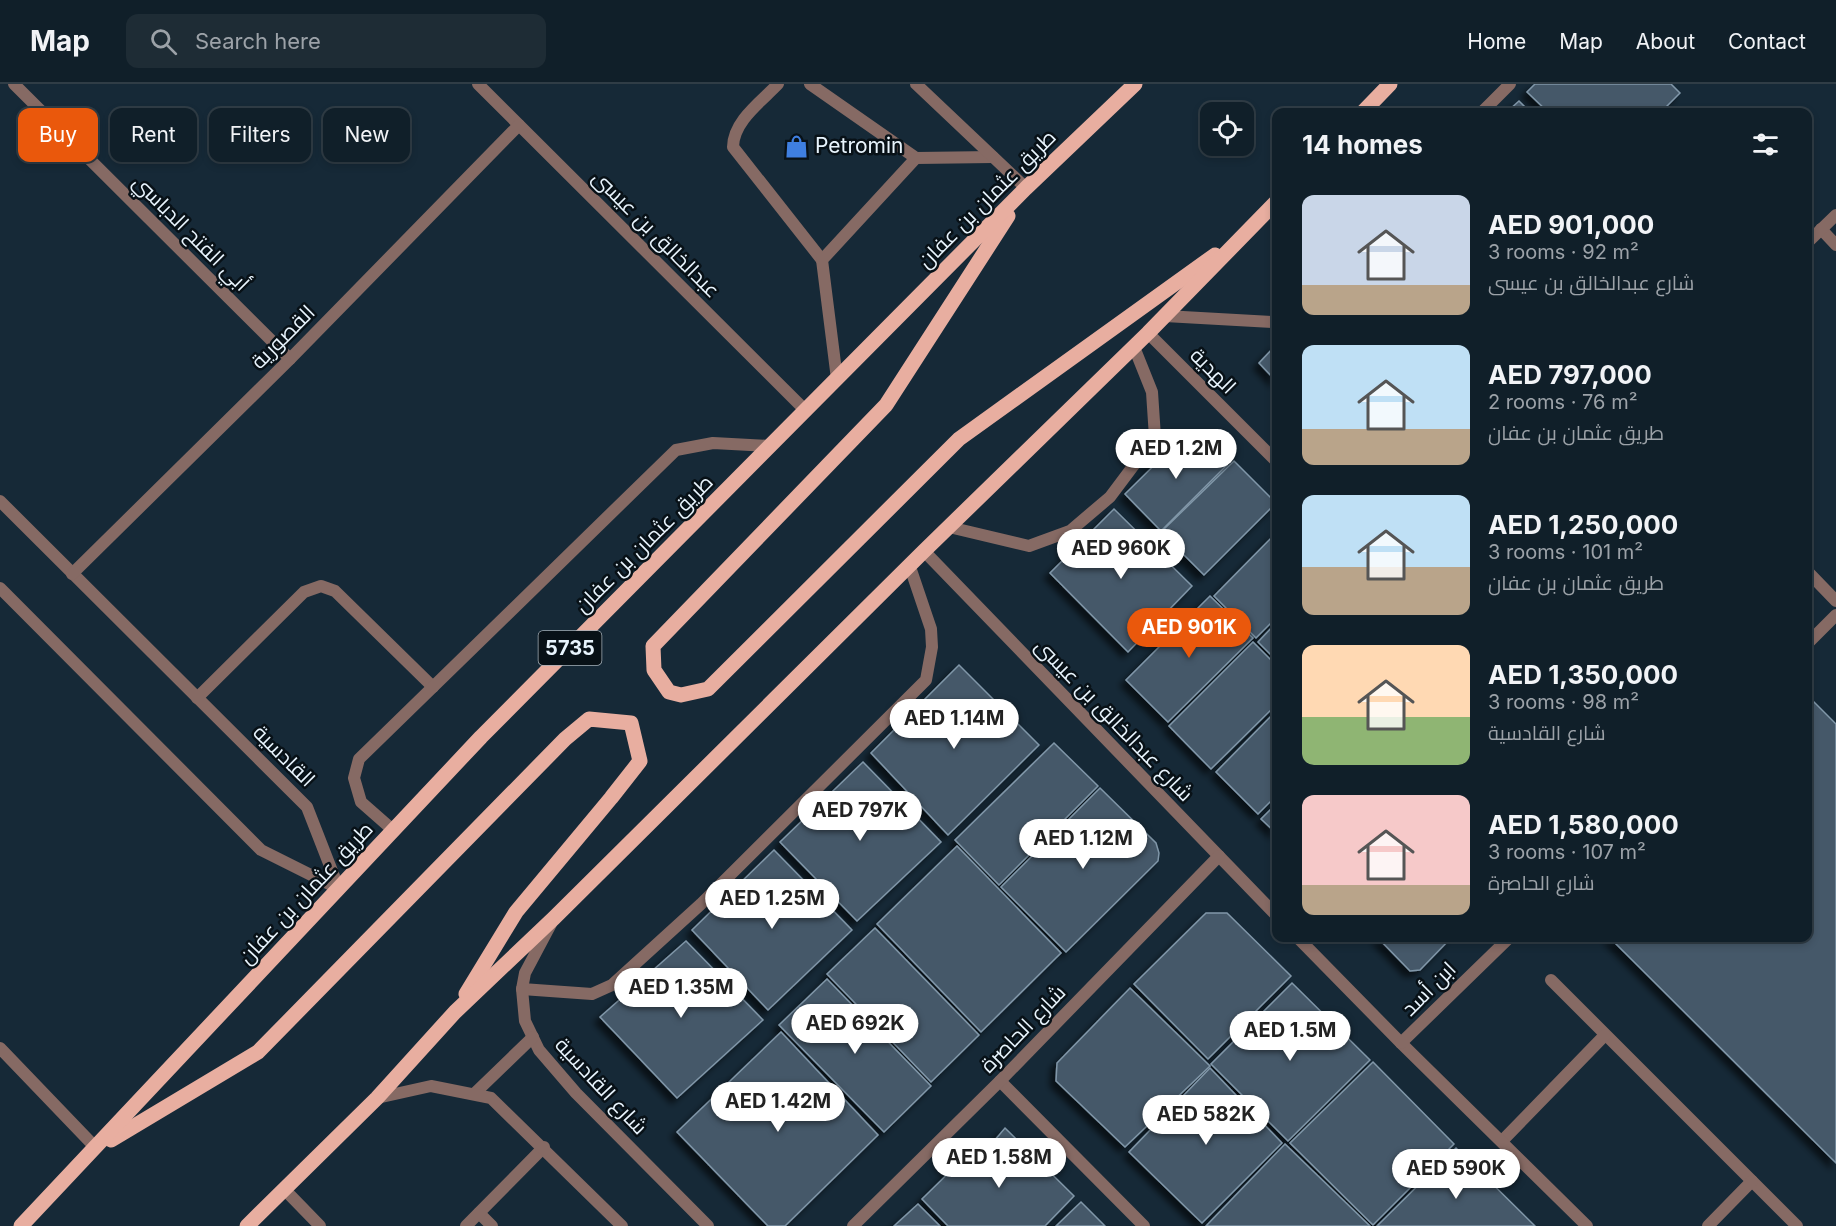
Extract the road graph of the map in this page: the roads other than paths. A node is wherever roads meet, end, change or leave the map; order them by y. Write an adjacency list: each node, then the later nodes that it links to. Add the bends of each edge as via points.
1 (14, 84): 26 (street, أبي الفتح الدباسي)
2 (478, 84): 11 (street, عبدالخالق بن عيسى)
3 (778, 84): 21 (street, via 738,126 733,147)
4 (810, 84): 13 (street)
5 (916, 84): 12 (street)
6 (1135, 84): 14 (main road, طريق عثمان بن عفان / 5735)
7 (1390, 84): 9 (main road)
8 (1510, 84): 10 (street)
9 (1367, 108)
10 (1486, 108)
11 (519, 125): 26 (street, القصورية); 28 (street, عبدالخالق بن عيسى)
12 (993, 157): 13 (street); 14 (street)
13 (916, 158): 21 (street)
14 (1026, 188): 18 (main road, via 886,405 653,646 654,670 669,692 681,695 708,689 959,439); 27 (main road, طريق عثمان بن عفان / 5735)
15 (1272, 206): 18 (main road)
16 (1836, 214): 17 (street)
17 (1821, 229): 19 (street); 20 (street)
18 (1250, 230): 22 (main road)
19 (1812, 238)
20 (1836, 245)
21 (822, 260): 27 (street)
22 (1165, 316): 23 (street); 24 (main road)
23 (1272, 322)
24 (1148, 333): 25 (main road); 30 (street, الهدية)
25 (1134, 347): 32 (main road); 32 (street, via 1152,392 1155,437 1110,497 1070,531 1029,546)
26 (290, 359): 35 (street, القصورية)
27 (837, 379): 28 (main road, طريق عثمان بن عفان / 5735)
28 (806, 411): 29 (main road, طريق عثمان بن عفان / 5735)
29 (771, 446): 41 (street, via 713,443 676,450); 43 (main road, طريق عثمان بن عفان / 5735)
30 (1272, 457)
31 (0, 501): 35 (street, القادسية)
32 (949, 527): 33 (main road)
33 (924, 551): 34 (main road); 44 (street, شارع عبدالخالق بن عيسى)
34 (910, 567): 47 (main road); 51 (street, via 931,629 926,680 700,904 612,985 592,994)
35 (72, 574): 42 (street, القادسية)
36 (1812, 576): 38 (street)
37 (0, 588): 45 (street, via 261,850)
38 (1836, 601)
39 (1836, 615): 40 (street)
40 (1812, 639)
41 (433, 687): 42 (street, via 335,591 321,586 304,592); 43 (street, via 358,759 354,778 361,802)
42 (197, 698): 45 (street, القادسية, via 307,807)
43 (394, 831): 45 (main road, طريق عثمان بن عفان / 5735)
44 (1219, 856): 46 (street, شارع عبدالخالق بن عيسى); 57 (street, شارع الحاصرة)
45 (339, 889): 62 (main road, طريق عثمان بن عفان / 5735)
46 (1272, 911)
47 (554, 918): 51 (street, شارع القادسية, via 525,973); 52 (main road)
48 (1302, 942): 55 (street)
49 (1505, 942): 55 (street, ابن أسد)
50 (1551, 980): 53 (street)
51 (522, 989): 54 (street, شارع القادسية, via 525,1021)
52 (455, 1012): 59 (main road); 62 (main road, via 516,912 640,761 631,723 588,719 258,1052)
53 (1605, 1035): 60 (street); 63 (street)
54 (533, 1037): 58 (street); 72 (street, شارع القادسية, via 539,1050 576,1093)
55 (1401, 1043): 60 (street)
56 (0, 1048): 62 (street)
57 (1000, 1081): 73 (street, شارع الحاصرة); 74 (street)
58 (474, 1095): 59 (street, via 431,1086); 61 (street, via 491,1098)
59 (376, 1098): 64 (main road)
60 (1502, 1141): 75 (street)
61 (544, 1147): 65 (street); 71 (street)
62 (96, 1148): 66 (main road, طريق عثمان بن عفان / 5735)
63 (1752, 1181): 76 (street); 77 (street)
64 (285, 1190): 67 (main road); 68 (street)
65 (479, 1214): 69 (street); 70 (street)
66 (21, 1226)
67 (247, 1226)
68 (320, 1226)
69 (466, 1226)
70 (492, 1226)
71 (622, 1226)
72 (708, 1226)
73 (853, 1226)
74 (1144, 1226)
75 (1587, 1226)
76 (1708, 1226)
77 (1797, 1226)

